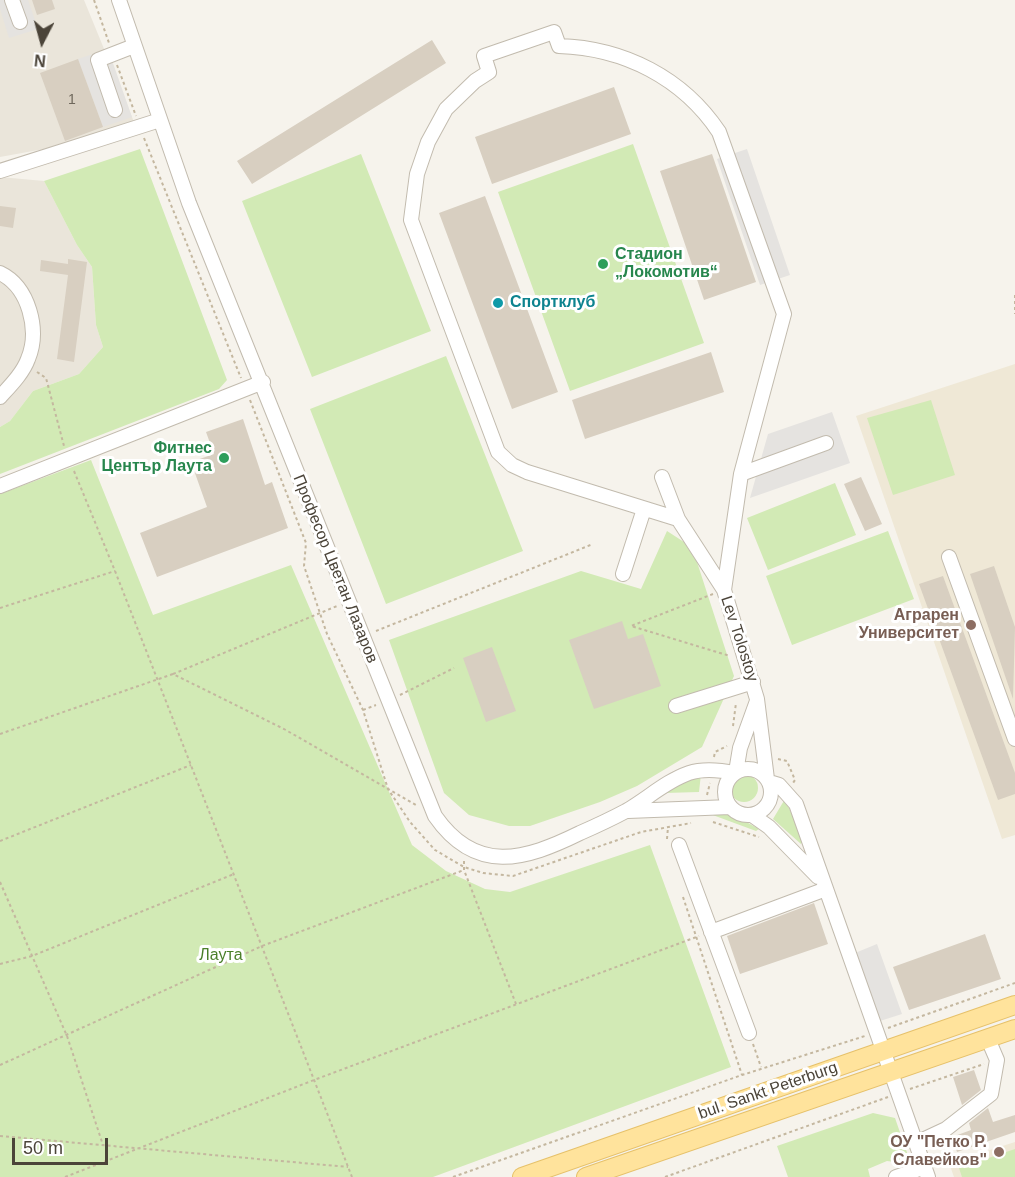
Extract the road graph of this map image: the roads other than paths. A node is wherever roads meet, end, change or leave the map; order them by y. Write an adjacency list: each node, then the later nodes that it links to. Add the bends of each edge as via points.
1 (12, 0): 3 (street)
2 (119, 0): 4 (street, Професор Цветан Лазаров)
3 (20, 22)
4 (134, 46): 5 (street, via 98,60); 6 (street, Професор Цветан Лазаров)
5 (115, 110)
6 (160, 120): 7 (street); 9 (street, Професор Цветан Лазаров, via 189,203)
7 (0, 171)
8 (0, 273): 10 (street, via 20,289 27,302 31,339 26,365)
9 (263, 382): 14 (street); 27 (street, Професор Цветан Лазаров, via 387,699 435,816 446,833 484,855 506,858 531,854)
10 (0, 397)
11 (826, 443): 12 (street)
12 (741, 474): 15 (street, via 784,314 719,132 706,113 645,65 586,47 559,46 554,32 484,56 489,72 446,109 428,142 417,174 411,220 498,452 527,472); 19 (street)
13 (662, 477): 16 (street, Lev Tolostoy)
14 (0, 486)
15 (644, 509): 16 (street); 18 (street)
16 (678, 519): 19 (street, Lev Tolostoy)
17 (949, 556): 23 (street)
18 (623, 574)
19 (724, 590): 20 (street, Lev Tolostoy)
20 (753, 682): 21 (street, Lev Tolostoy); 22 (street)
21 (757, 699): 24 (street, Lev Tolostoy, via 734,747); 25 (street, Lev Tolostoy)
22 (676, 706)
23 (1015, 740)
24 (736, 773): 25 (street, via 756,770); 26 (street, via 725,789); 27 (street, Професор Цветан Лазаров, via 712,770 687,774)
25 (768, 780): 28 (street, via 769,803); 30 (street, via 779,785 796,804)
26 (730, 807): 27 (street, Професор Цветан Лазаров); 28 (street, via 740,814)
27 (626, 811)
28 (752, 815): 30 (street, via 769,826)
29 (674, 847): 31 (street)
30 (824, 885): 31 (street); 36 (street)
31 (711, 932): 34 (street)
32 (1015, 1005): 36 (main road, bul. Sankt Peterburg)
33 (1015, 1029): 35 (main road, bul. Sankt Peterburg)
34 (749, 1033)
35 (988, 1039): 37 (main road, bul. Sankt Peterburg); 38 (street, via 997,1059 991,1094 946,1129)
36 (883, 1051): 37 (street); 40 (main road, bul. Sankt Peterburg)
37 (891, 1071): 38 (street); 41 (main road, bul. Sankt Peterburg)
38 (916, 1143): 39 (street)
39 (926, 1172): 42 (street)
40 (522, 1177)
41 (586, 1177)
42 (896, 1177)

